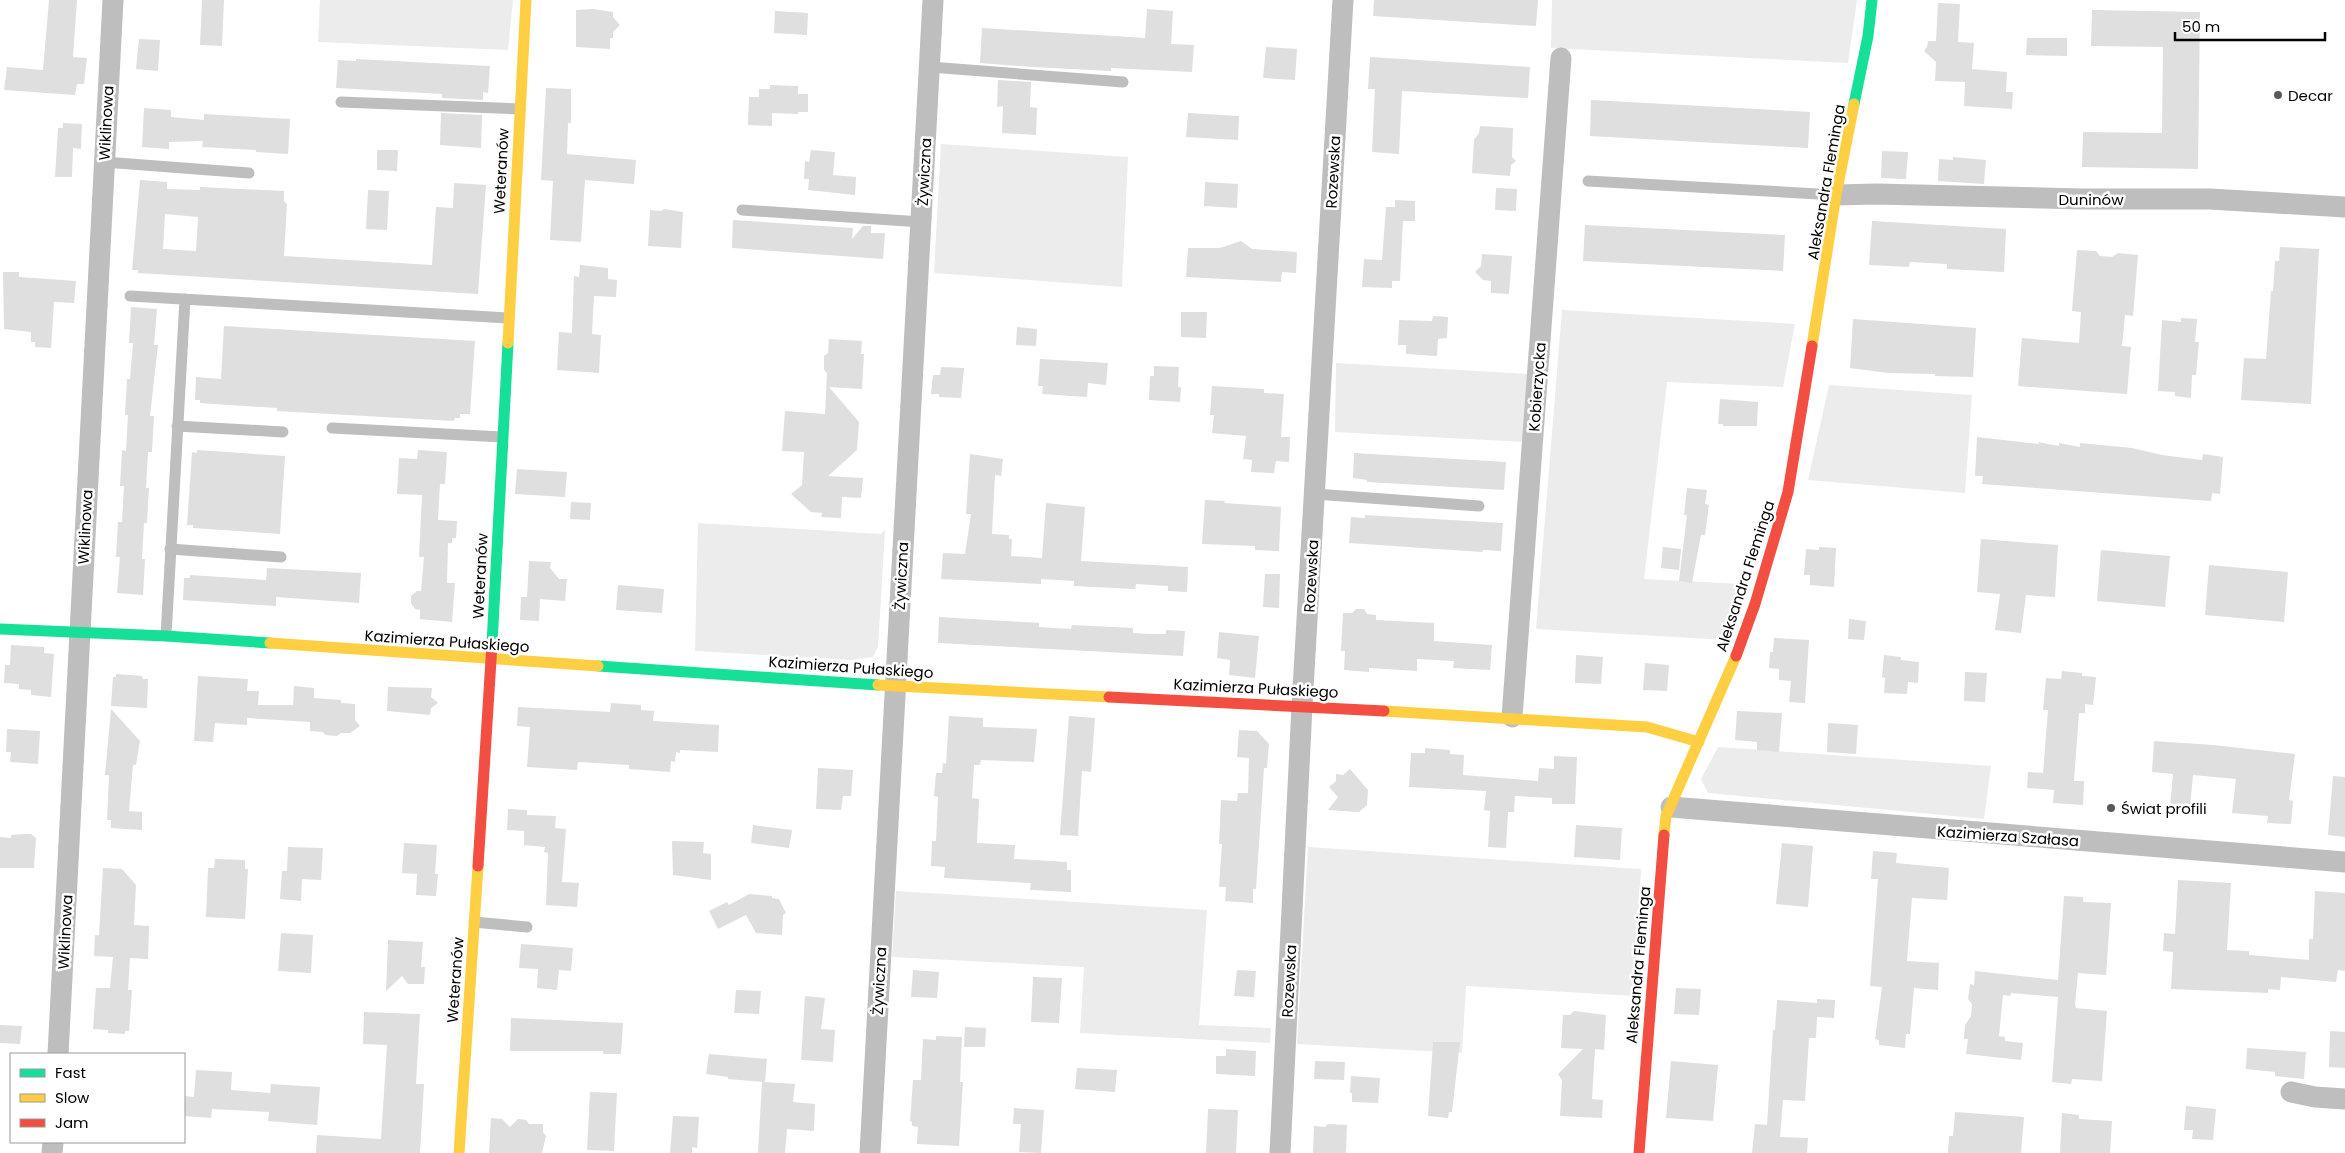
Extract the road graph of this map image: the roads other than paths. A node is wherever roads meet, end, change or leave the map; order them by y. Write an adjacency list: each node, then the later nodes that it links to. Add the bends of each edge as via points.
1 (113, 0): 11 (street, Wiklinowa)
2 (526, 0): 10 (street, Weteranów)
3 (933, 0): 7 (street, Żywiczna)
4 (1343, 0): 25 (street, Rozewska)
5 (1872, 0): 14 (street, Aleksandra Fleminga, via 1868,36)
6 (1561, 58): 35 (street, Kobierzycka)
7 (930, 67): 8 (lane); 17 (street, Żywiczna)
8 (1123, 82)
9 (341, 102): 10 (lane)
10 (520, 109): 20 (street, Weteranów)
11 (104, 162): 12 (lane); 30 (street, Wiklinowa)
12 (249, 173)
13 (1588, 181): 14 (lane)
14 (1836, 195): 15 (street, Duninów, via 2210,199); 36 (street, Aleksandra Fleminga, via 1788,492 1731,669)
15 (2345, 207)
16 (742, 210): 17 (lane)
17 (921, 222): 33 (street, Żywiczna)
18 (130, 296): 19 (lane)
19 (185, 299): 20 (lane); 21 (lane)
20 (508, 318): 24 (street, Weteranów)
21 (177, 426): 23 (lane); 27 (lane)
22 (332, 428): 24 (lane)
23 (283, 432)
24 (502, 437): 32 (street, Weteranów)
25 (1315, 494): 26 (lane); 34 (street, Rozewska)
26 (1480, 506)
27 (170, 549): 28 (lane); 31 (lane)
28 (281, 557)
29 (0, 629): 30 (street, Kazimierza Pułaskiego)
30 (80, 633): 31 (street, Kazimierza Pułaskiego); 41 (street, Wiklinowa)
31 (166, 636): 32 (street, Kazimierza Pułaskiego)
32 (490, 658): 33 (street, Kazimierza Pułaskiego); 39 (street, Weteranów)
33 (895, 686): 34 (street, Kazimierza Pułaskiego); 45 (street, Żywiczna)
34 (1302, 706): 35 (street, Kazimierza Pułaskiego); 46 (street, Rozewska)
35 (1512, 717): 36 (street, Kazimierza Pułaskiego, via 1647,727)
36 (1699, 742): 37 (street, Aleksandra Fleminga)
37 (1670, 808): 38 (street, Kazimierza Szałasa); 47 (street, Aleksandra Fleminga, via 1666,816 1654,945)
38 (2345, 862)
39 (474, 922): 40 (lane); 44 (street, Weteranów)
40 (527, 927)
41 (58, 1053)
42 (2291, 1092): 43 (street)
43 (2345, 1099)
44 (459, 1153)
45 (870, 1153)
46 (1280, 1153)
47 (1638, 1153)

